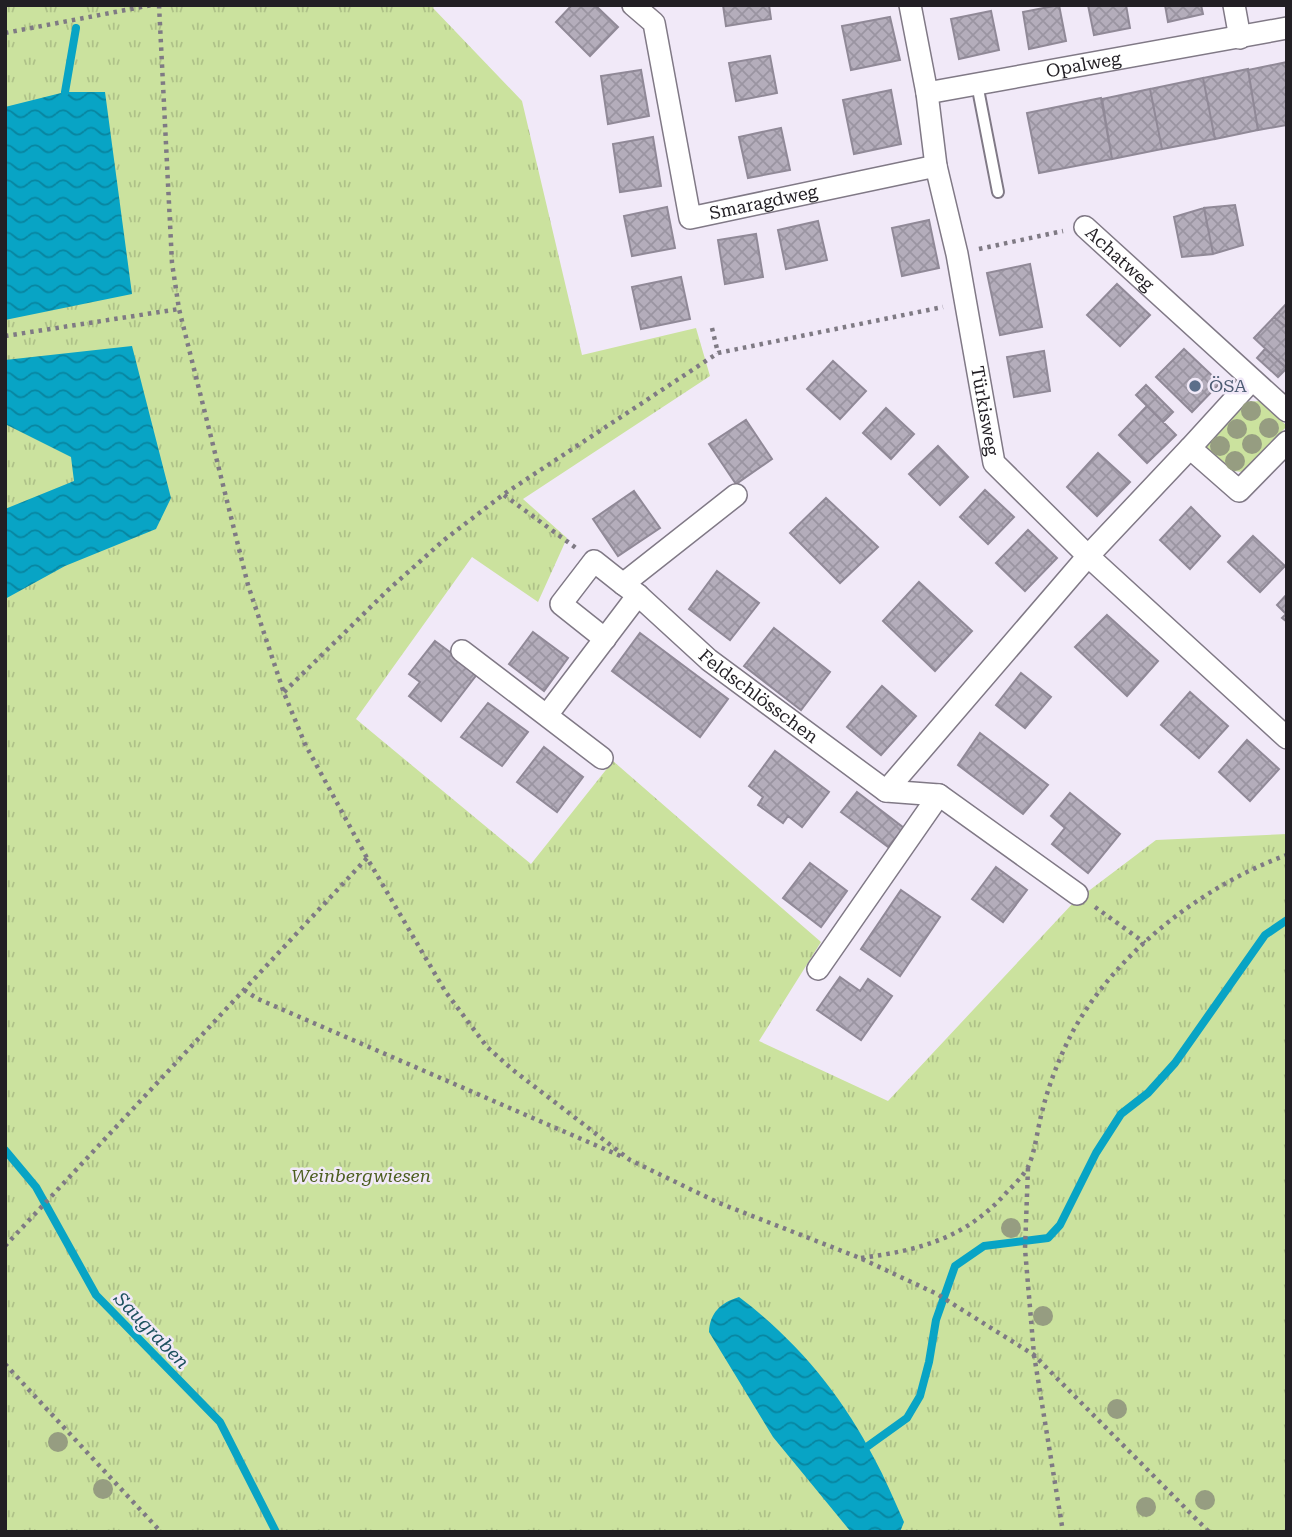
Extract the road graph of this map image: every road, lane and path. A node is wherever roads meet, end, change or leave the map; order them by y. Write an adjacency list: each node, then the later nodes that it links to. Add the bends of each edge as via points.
1 (152, 5): 7 (path)
2 (159, 5): 16 (path, via 172,263)
3 (633, 5): 11 (street, Smaragdweg, via 654,23 690,218)
4 (910, 5): 10 (street, Türkisweg)
5 (1234, 5): 8 (street)
6 (1287, 28): 8 (street, Opalweg)
7 (5, 33)
8 (1240, 38): 9 (street, Opalweg)
9 (977, 84): 10 (street, Opalweg); 12 (lane)
10 (927, 93): 11 (street, Türkisweg)
11 (936, 166): 14 (street, Türkisweg)
12 (998, 192)
13 (1085, 227): 14 (path, Achatweg); 20 (street, Achatweg)
14 (957, 254): 15 (street, Türkisweg)
15 (964, 302): 19 (path); 26 (street, Türkisweg, via 994,463)
16 (179, 309): 18 (path); 31 (path, via 248,585)
17 (712, 328): 19 (path)
18 (5, 336)
19 (718, 353): 24 (path)
20 (1252, 380): 21 (street, Achatweg); 23 (street)
21 (1287, 411)
22 (1287, 442): 23 (street, via 1239,491)
23 (1190, 448): 26 (street)
24 (504, 494): 27 (path); 31 (path, via 422,559)
25 (736, 495): 28 (street)
26 (1088, 556): 33 (street, Türkisweg); 35 (street)
27 (594, 561): 28 (street, Feldschlösschen); 29 (street, via 561,604)
28 (631, 589): 29 (street); 35 (street, Feldschlösschen, via 709,660)
29 (605, 639): 32 (street)
30 (462, 651): 32 (street)
31 (284, 693): 38 (path, via 304,744)
32 (547, 715): 34 (street)
33 (1287, 738)
34 (601, 758)
35 (886, 791): 36 (street)
36 (939, 795): 39 (street); 41 (street)
37 (1287, 855): 40 (path, via 1200,898)
38 (367, 858): 42 (path); 43 (path, via 445,990 487,1047)
39 (1077, 894): 40 (path)
40 (1145, 943): 44 (path, via 1116,972 1074,1030 1046,1093)
41 (818, 969)
42 (244, 990): 43 (path); 45 (path)
43 (630, 1160): 46 (path, via 719,1203)
44 (1028, 1167): 46 (path, via 978,1221 953,1236 926,1246); 47 (path, via 1025,1249)
45 (5, 1246)
46 (860, 1258): 47 (path, via 953,1303)
47 (1034, 1356): 50 (path); 51 (path)
48 (5, 1364): 49 (path)
49 (161, 1532)
50 (1063, 1532)
51 (1209, 1532)

